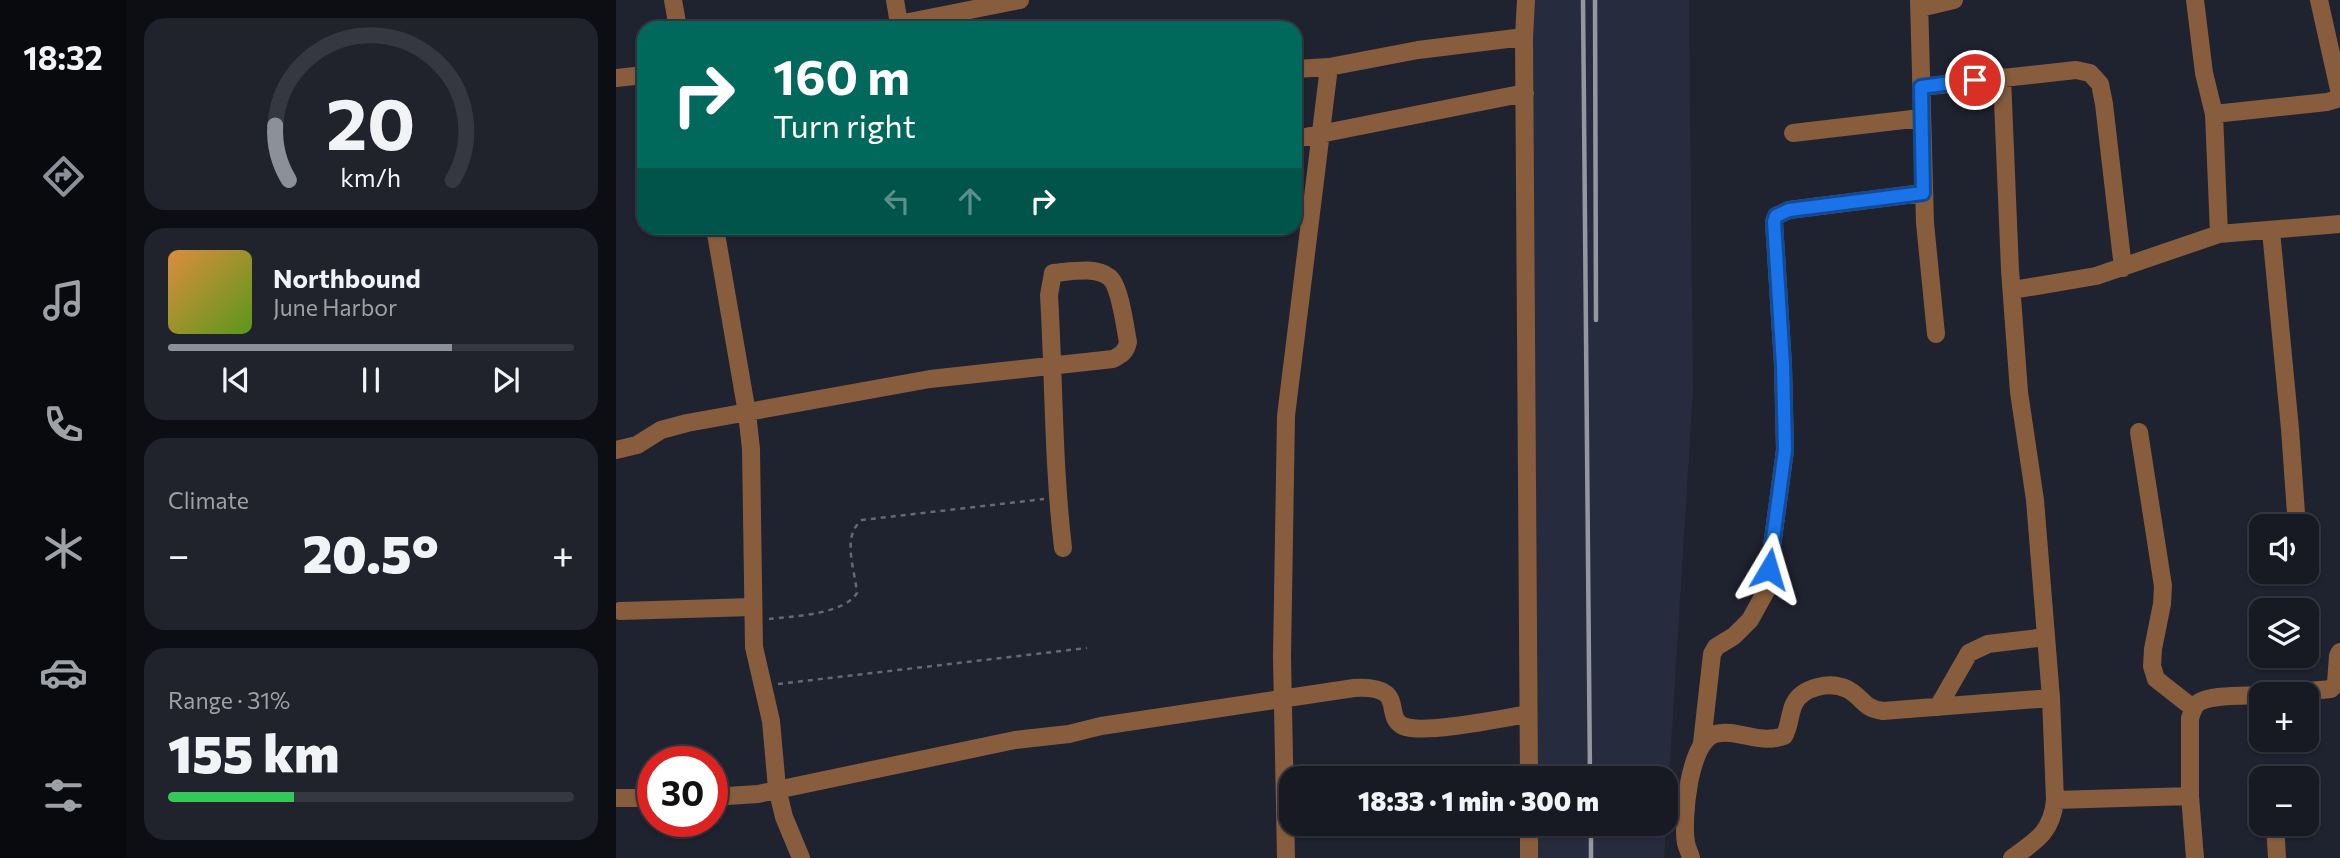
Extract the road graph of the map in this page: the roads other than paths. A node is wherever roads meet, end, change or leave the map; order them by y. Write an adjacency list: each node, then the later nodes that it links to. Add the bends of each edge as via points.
1 (673, 0): 9 (street)
2 (895, 0): 10 (street)
3 (1020, 0): 11 (street)
4 (1526, 0): 12 (street)
5 (1954, 0): 8 (street)
6 (2194, 0): 21 (street)
7 (2319, 0): 20 (street)
8 (1919, 4): 18 (street)
9 (677, 21)
10 (897, 21)
11 (921, 21)
12 (1524, 37): 13 (street); 19 (street)
13 (1329, 67): 14 (street); 23 (street)
14 (1302, 69)
15 (637, 76): 17 (street)
16 (2002, 77): 18 (street); 31 (street, via 2076,70 2090,73 2099,84); 32 (street)
17 (616, 78)
18 (1921, 87): 22 (street)
19 (1525, 93): 23 (street); 50 (street)
20 (2340, 96): 21 (street, via 2328,102)
21 (2214, 114): 29 (street)
22 (1921, 118): 24 (street); 26 (street)
23 (1320, 133): 25 (street); 47 (street, via 1286,416)
24 (1793, 133)
25 (1302, 137)
26 (1923, 193): 33 (street); 51 (street, via 1789,210 1776,216 1785,450 1766,590 1750,620 1712,654)
27 (2340, 224): 28 (street)
28 (2271, 231): 29 (street); 38 (street)
29 (2218, 234): 31 (street)
30 (716, 235): 35 (street)
31 (2123, 268): 32 (street)
32 (2013, 290): 42 (street, via 2019,392 2035,500)
33 (1936, 334)
34 (1053, 366): 34 (street, via 1113,359 1127,349 1116,287 1110,277 1088,271 1053,274 1049,295); 35 (street, via 912,382); 39 (street)
35 (747, 413): 37 (street, via 661,429 637,445); 41 (street)
36 (2139, 432): 49 (street, via 2163,586 2152,666 2155,679)
37 (616, 450)
38 (2296, 514)
39 (1063, 548)
40 (620, 611): 41 (street)
41 (752, 614): 53 (street, via 754,647 771,721)
42 (2046, 637): 46 (street); 48 (street, via 1989,644 1969,653)
43 (2340, 652): 44 (street, via 2336,683 2331,690)
44 (2319, 691)
45 (2249, 696): 49 (street, via 2210,698)
46 (2051, 698): 48 (street); 58 (street)
47 (1283, 701): 50 (street, via 1372,687 1384,691 1392,701 1396,720 1411,727); 53 (street, via 1015,740); 62 (street)
48 (1938, 707): 51 (street, via 1871,709 1843,687 1812,688 1793,705 1784,736 1764,740 1723,733)
49 (2193, 708): 55 (street)
50 (1528, 714): 52 (street)
51 (1702, 743): 64 (street, via 1695,756 1688,799 1686,843)
52 (1529, 766)
53 (777, 788): 54 (street); 61 (street)
54 (728, 796)
55 (2190, 796): 58 (street); 66 (street)
56 (616, 798): 57 (street)
57 (637, 798)
58 (2055, 800): 65 (street, via 2053,816 2042,834)
59 (1529, 836): 63 (street)
60 (2276, 836): 67 (street)
61 (801, 858)
62 (1286, 858)
63 (1529, 858)
64 (1691, 858)
65 (2012, 858)
66 (2195, 858)
67 (2277, 858)

